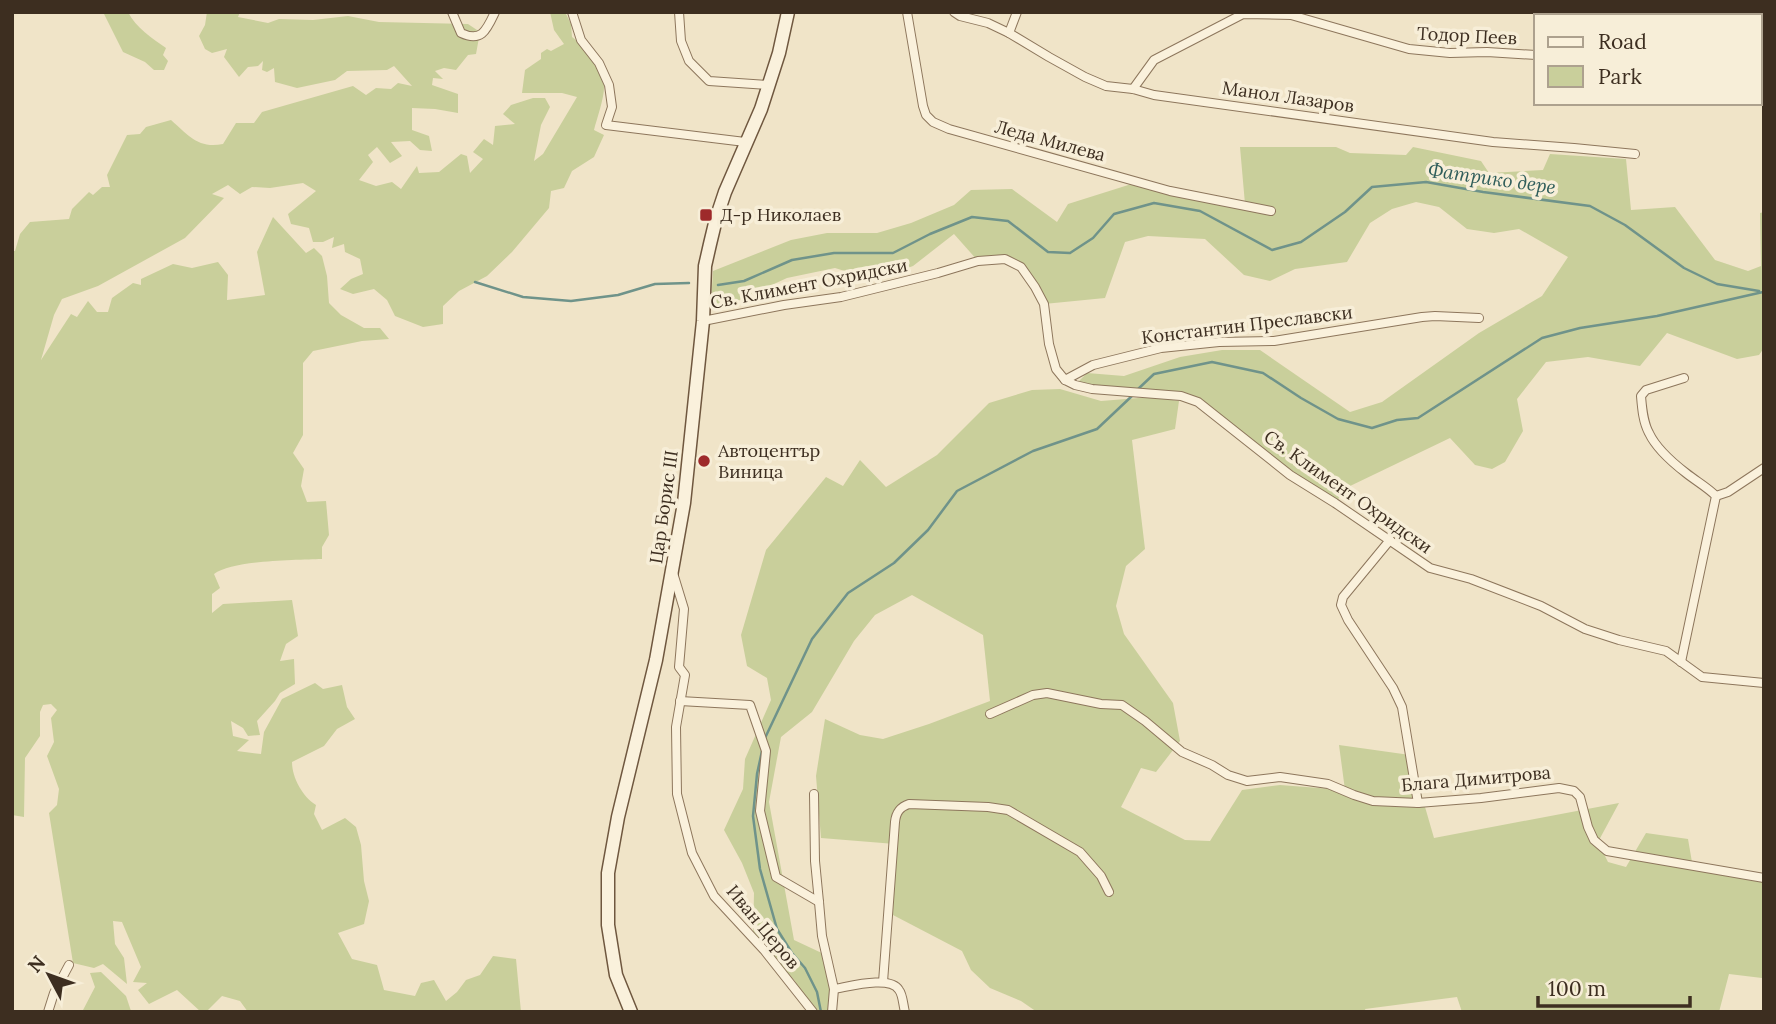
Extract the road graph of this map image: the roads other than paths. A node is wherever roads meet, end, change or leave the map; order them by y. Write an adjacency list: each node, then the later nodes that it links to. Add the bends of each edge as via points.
1 (452, 12): 2 (street, via 461,33 469,37 485,32)
2 (495, 12)
3 (572, 12): 13 (street, via 581,40 609,85 612,107 606,125)
4 (679, 12): 11 (street, via 681,41 689,61 709,80)
5 (788, 12): 11 (street, Цар Борис III)
6 (907, 12): 15 (street, Леда Милева, via 923,106 933,122 1170,191)
7 (954, 12): 9 (street, Манол Лазаров)
8 (1017, 12): 9 (street)
9 (1009, 33): 12 (street, Манол Лазаров, via 1085,77 1106,86)
10 (1534, 55): 12 (street, Тодор Пеев, via 1409,49 1291,15 1243,14 1154,60)
11 (769, 85): 13 (street, Цар Борис III)
12 (1133, 89): 14 (street, Манол Лазаров, via 1493,142)
13 (745, 142): 17 (street, Цар Борис III, via 716,219 705,266)
14 (1635, 155)
15 (1271, 211)
16 (1479, 318): 19 (street, Константин Преславски, via 1422,317 1275,341 1161,348 1093,365)
17 (703, 321): 19 (street, Св. Климент Охридски, via 841,297 978,261 1005,259 1021,267 1044,304 1052,356); 23 (street, Цар Борис III)
18 (1684, 378): 21 (street, via 1643,392 1644,419 1657,445)
19 (1065, 380): 22 (street, Св. Климент Охридски, via 1092,389 1181,396 1198,402 1290,475)
20 (1764, 468): 21 (street)
21 (1716, 496): 24 (street)
22 (1390, 540): 24 (street, Св. Климент Охридски, via 1430,568 1541,606 1585,629 1666,651); 29 (street, via 1341,605 1402,707)
23 (672, 572): 26 (street, Иван Церов, via 684,609 679,667 685,675); 37 (street, Цар Борис III, via 608,873 608,926 616,975)
24 (1681, 662): 25 (street, Св. Климент Охридски, via 1702,677)
25 (1764, 682)
26 (680, 701): 32 (street, via 750,705 766,751 760,811 776,877); 38 (street, Иван Церов, via 677,794 692,853 714,896)
27 (990, 714): 29 (street, Блага Димитрова, via 1047,693 1122,705 1182,752 1237,778 1328,783 1373,801)
28 (814, 794): 32 (street)
29 (1418, 803): 30 (street, Блага Димитрова, via 1559,788 1574,791 1594,840 1607,851)
30 (1764, 878)
31 (1109, 892): 34 (street, via 1080,852 1008,810 904,806 895,822)
32 (819, 902): 35 (street)
33 (69, 965): 36 (street)
34 (883, 982): 35 (street); 40 (street, via 900,990)
35 (834, 989): 39 (street)
36 (48, 1012)
37 (631, 1012)
38 (813, 1012)
39 (832, 1012)
40 (905, 1012)

